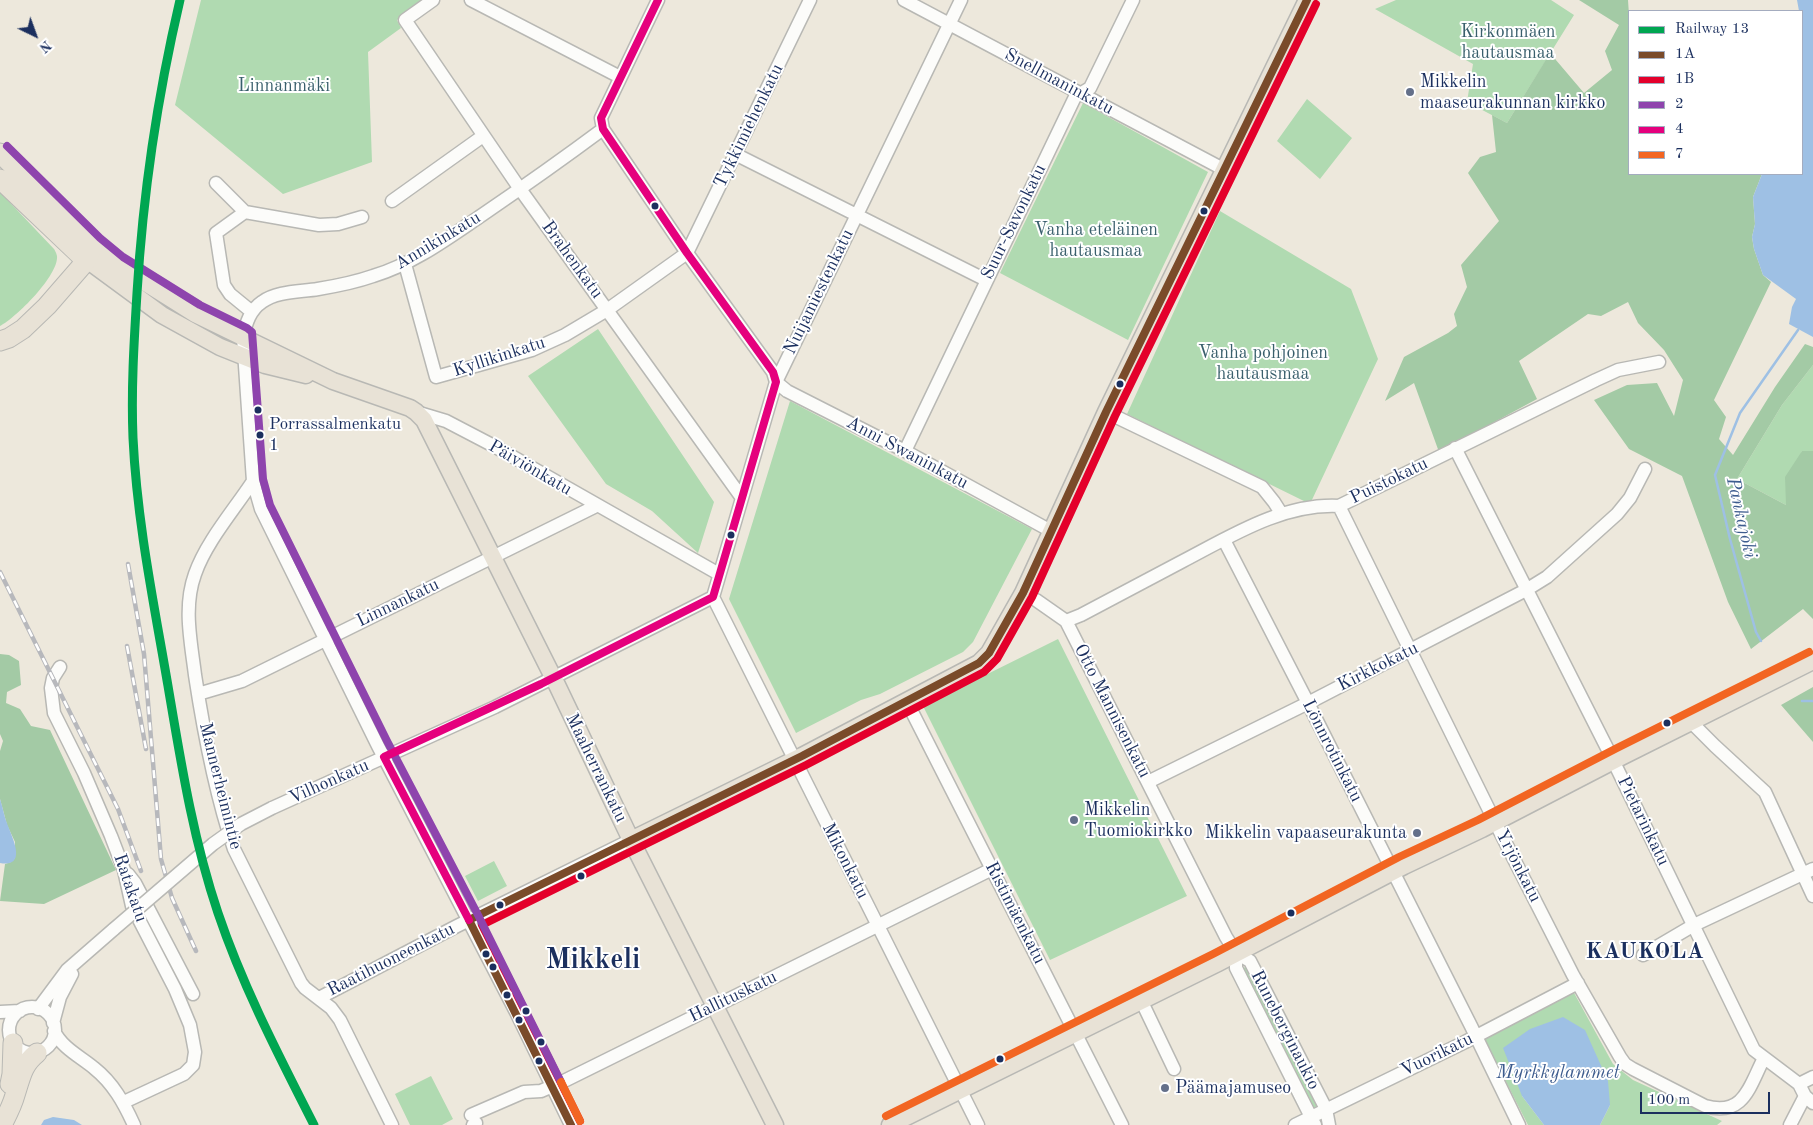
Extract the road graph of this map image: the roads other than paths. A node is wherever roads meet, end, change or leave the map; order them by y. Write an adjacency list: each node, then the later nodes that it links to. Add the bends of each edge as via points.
1 (433, 0): 13 (street, Brahenkatu, via 405,20)
2 (471, 0): 10 (street)
3 (658, 0): 10 (street)
4 (810, 0): 15 (street, Tykkimiehenkatu)
5 (904, 0): 9 (street, Snellmaninkatu)
6 (962, 0): 9 (street, Nuijamiestenkatu)
7 (1133, 0): 11 (street, Suur-Savonkatu, via 1090,88)
8 (1307, 0): 16 (main road, Raatihuoneenkatu)
9 (950, 24): 11 (street, Snellmaninkatu); 22 (street, Nuijamiestenkatu)
10 (620, 77): 12 (street, via 601,118)
11 (1080, 93): 16 (street, Snellmaninkatu); 27 (street, Suur-Savonkatu, via 1074,97)
12 (603, 129): 19 (street, Annikinkatu); 25 (street)
13 (483, 136): 19 (street, Brahenkatu); 20 (street)
14 (0, 153): 24 (highway)
15 (735, 154): 22 (street); 25 (street, Tykkimiehenkatu)
16 (1219, 167): 38 (main road, Raatihuoneenkatu)
17 (0, 179): 24 (highway)
18 (216, 183): 21 (street)
19 (520, 189): 26 (street, Annikinkatu); 28 (street, Brahenkatu)
20 (392, 201)
21 (245, 212): 23 (street, via 319,225); 29 (street, via 216,233 224,284 230,294)
22 (857, 215): 27 (street); 36 (street, Nuijamiestenkatu)
23 (362, 217)
24 (86, 253): 30 (highway, via 18,321); 31 (main road, Päiviönkatu, via 117,265 195,314); 32 (highway, via 47,306 23,329); 33 (main road, Päiviönkatu, via 162,316)
25 (687, 253): 28 (street, Kyllikinkatu); 36 (street, via 773,372)
26 (405, 264): 28 (street, Kyllikinkatu, via 436,377 532,350); 29 (street, Annikinkatu, via 373,277 280,295 263,301)
27 (986, 280): 40 (street, Suur-Savonkatu)
28 (608, 310): 43 (street, Brahenkatu)
29 (252, 312): 31 (street)
30 (0, 331)
31 (243, 337): 33 (street); 35 (main road, Päiviönkatu)
32 (0, 341)
33 (244, 357): 35 (main road, Päiviönkatu); 42 (street)
34 (1659, 362): 39 (street, Puistokatu, via 1618,370)
35 (333, 381): 37 (main road, Päiviönkatu)
36 (776, 382): 40 (street, Anni Swaninkatu, via 787,391); 43 (street, Nuijamiestenkatu)
37 (416, 412): 44 (street, Päiviönkatu, via 446,421); 49 (main road, Maaherrankatu, via 424,420)
38 (1106, 412): 46 (street, via 1262,487); 47 (main road, Raatihuoneenkatu)
39 (1455, 448): 45 (street, Puistokatu); 51 (street, Pietarinkatu)
40 (904, 451): 47 (street, Anni Swaninkatu)
41 (1645, 470): 51 (street, Kirkkokatu, via 1617,514 1547,576)
42 (253, 481): 55 (street, via 263,514); 60 (street, Mannerheimintie, via 203,556 190,590 189,632)
43 (742, 498): 50 (street, Nuijamiestenkatu)
44 (596, 506): 49 (street, Linnankatu); 50 (street, Päiviönkatu)
45 (1339, 506): 46 (street, Puistokatu); 56 (street, Yrjönkatu)
46 (1281, 513): 48 (street, Puistokatu)
47 (1046, 528): 52 (main road, Raatihuoneenkatu)
48 (1224, 540): 54 (street, Puistokatu); 62 (street, Lönnrotinkatu)
49 (492, 557): 55 (street, Linnankatu); 59 (main road, Maaherrankatu)
50 (719, 574): 53 (street, Nuijamiestenkatu)
51 (1526, 590): 56 (street, Kirkkokatu); 66 (street, Pietarinkatu)
52 (1023, 593): 54 (street, Otto Mannisenkatu); 61 (main road, Raatihuoneenkatu, via 989,652 979,663)
53 (712, 597): 59 (street, Vilhonkatu); 65 (street, Mikonkatu)
54 (1066, 621): 67 (street, Otto Mannisenkatu)
55 (326, 639): 60 (street, Linnankatu, via 242,681); 64 (street)
56 (1412, 650): 62 (street, Kirkkokatu); 68 (street, Yrjönkatu)
57 (1813, 661): 63 (main road)
58 (60, 667): 71 (street, Ratakatu, via 52,678 54,713 84,773)
59 (553, 678): 64 (street, Vilhonkatu); 69 (main road, Maaherrankatu)
60 (198, 694): 83 (street, Mannerheimintie, via 218,794 234,849 301,983)
61 (907, 702): 65 (main road, Raatihuoneenkatu); 70 (street, Ristimäenkatu)
62 (1308, 703): 67 (street, Kirkkokatu); 72 (street, Lönnrotinkatu)
63 (1692, 722): 66 (main road); 73 (street, via 1764,792)
64 (384, 757): 75 (street); 80 (street, Vilhonkatu, bridge, via 241,824 213,844)
65 (794, 760): 69 (main road, Raatihuoneenkatu); 76 (street, Mikonkatu)
66 (1613, 761): 68 (main road); 77 (street, Pietarinkatu)
67 (1148, 782): 78 (street, Otto Mannisenkatu)
68 (1495, 822): 72 (main road); 81 (street, Yrjönkatu)
69 (631, 840): 75 (street, Raatihuoneenkatu); 85 (main road, Maaherrankatu)
70 (992, 869): 76 (street, Hallituskatu); 91 (street, Ristimäenkatu)
71 (124, 870): 82 (street, via 135,883); 103 (street, Ratakatu, via 132,906 175,989 190,1025 196,1052 193,1065 184,1074)
72 (1393, 872): 78 (main road); 92 (street, Lönnrotinkatu)
73 (1808, 872): 74 (street); 77 (street)
74 (1813, 896)
75 (469, 920): 83 (street, Raatihuoneenkatu); 100 (street)
76 (878, 925): 85 (street, Hallituskatu); 101 (street, Mikonkatu)
77 (1694, 925): 79 (street); 95 (street, Pietarinkatu, via 1754,1050)
78 (1236, 953): 84 (main road); 104 (street, Runeberginaukio, via 1250,961); 107 (street, Runeberginaukio, via 1236,968)
79 (1643, 954)
80 (82, 957): 86 (street, Vilhonkatu, via 67,970); 90 (street, Vilhonkatu, via 64,987)
81 (1578, 983): 92 (street, Vuorikatu); 95 (street, Yrjönkatu, via 1625,1064 1705,1106 1730,1108 1743,1100)
82 (193, 994)
83 (319, 998): 110 (street, Mannerheimintie, via 340,1020)
84 (1141, 1000): 91 (main road); 97 (street)
85 (715, 1006): 100 (street, Hallituskatu); 112 (main road, Maaherrankatu)
86 (38, 1008): 87 (street); 90 (street, via 48,1015)
87 (20, 1011): 88 (street); 93 (street, via 10,1022)
88 (0, 1012)
89 (0, 1025): 93 (street)
90 (54, 1027): 94 (street, via 52,1040); 96 (street, via 62,1043)
91 (1075, 1033): 101 (main road); 115 (street, Ristimäenkatu)
92 (1476, 1036): 104 (street, Vuorikatu); 118 (street, Lönnrotinkatu)
93 (11, 1040): 94 (street, via 24,1052); 105 (highway, via 12,1074)
94 (42, 1050): 96 (street); 108 (highway, via 28,1060)
95 (1764, 1058): 99 (street, Pietarinkatu)
96 (82, 1059): 103 (street)
97 (1174, 1069)
98 (1813, 1077): 99 (street)
99 (1799, 1084): 102 (street)
100 (552, 1086): 106 (street, Hallituskatu, via 542,1091 524,1092); 111 (street)
101 (961, 1090): 113 (main road); 114 (street, Mikonkatu)
102 (1809, 1100): 119 (street)
103 (124, 1102): 109 (street)
104 (1326, 1110): 107 (street, Vuorikatu); 117 (street, Runeberginaukio)
105 (0, 1112)
106 (473, 1121)
107 (1313, 1121): 116 (street, Vuorikatu)
108 (2, 1125)
109 (134, 1125)
110 (392, 1125)
111 (572, 1125)
112 (775, 1125)
113 (890, 1125)
114 (978, 1125)
115 (1122, 1125)
116 (1295, 1125)
117 (1329, 1125)
118 (1519, 1125)
119 (1790, 1125)

